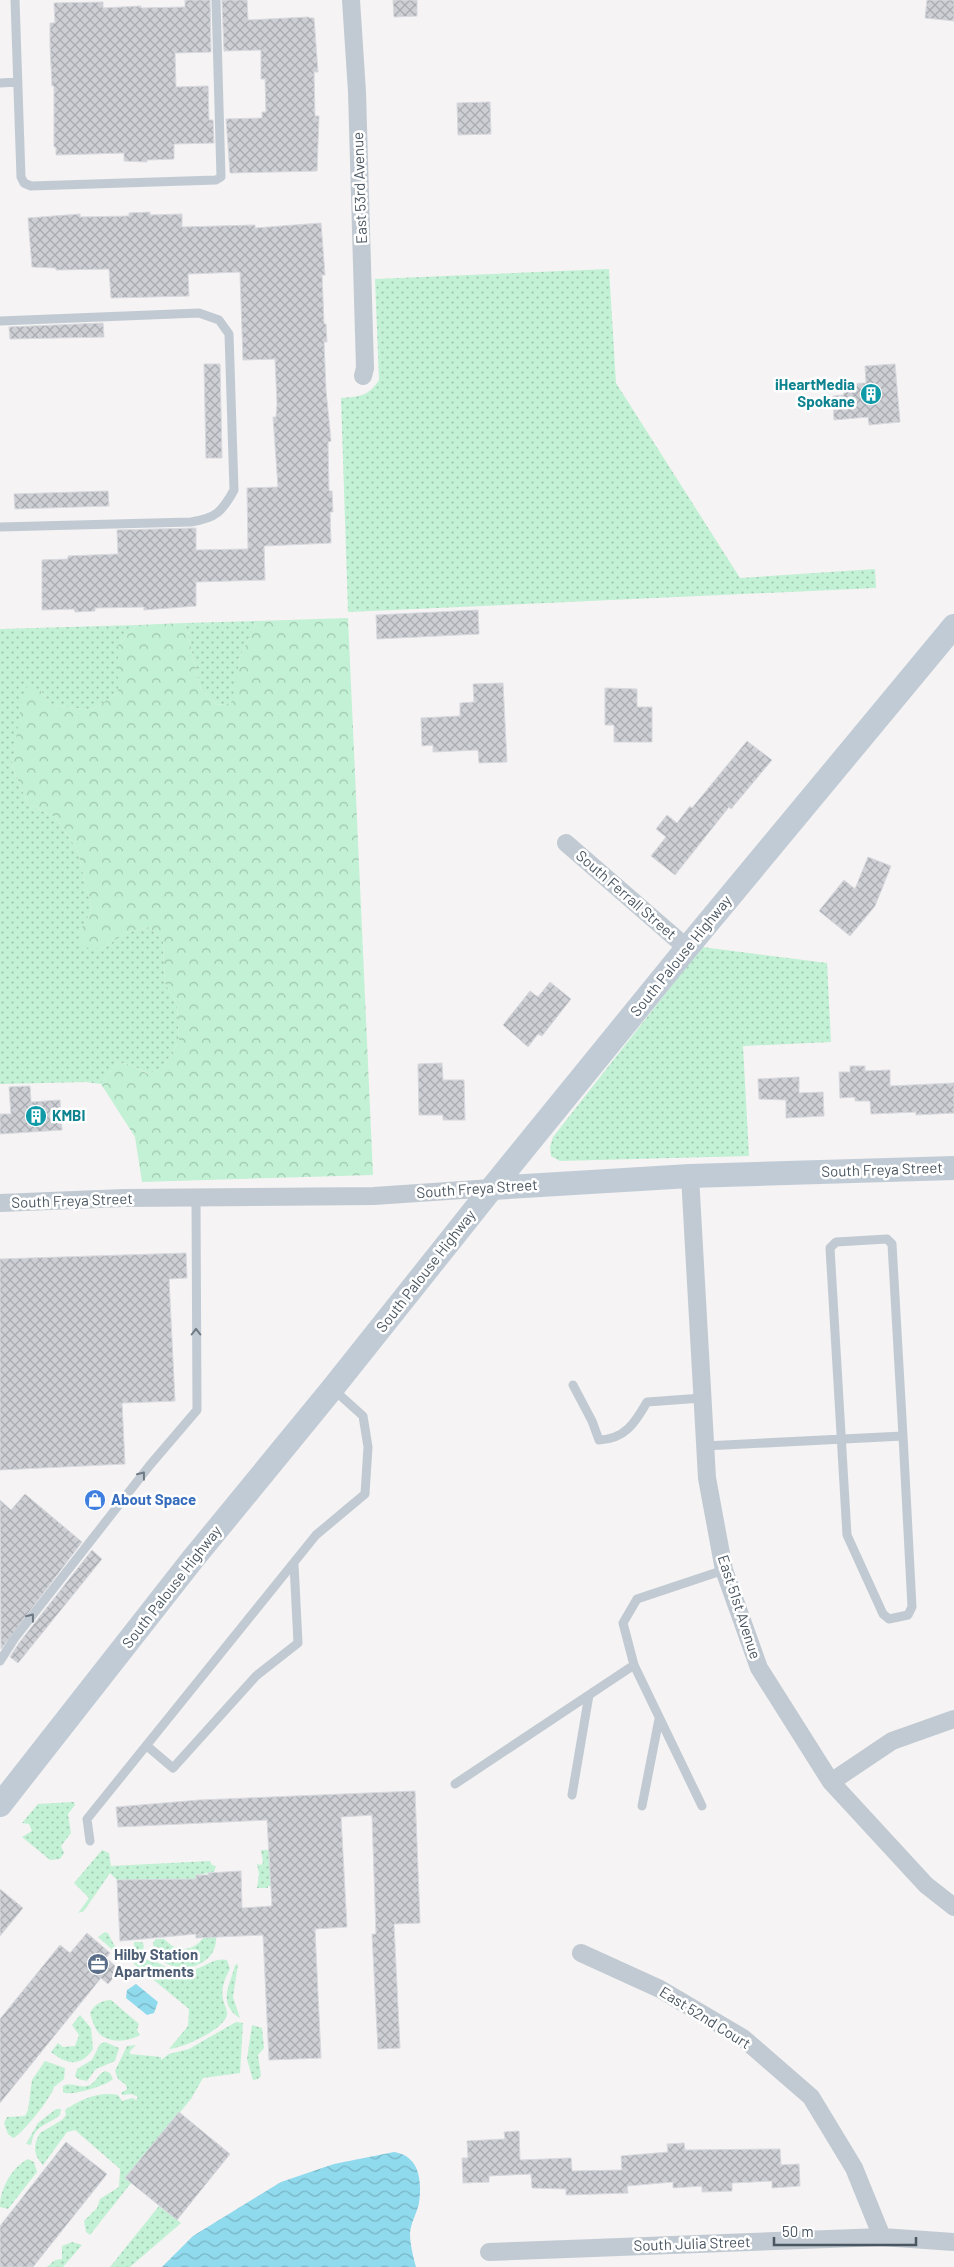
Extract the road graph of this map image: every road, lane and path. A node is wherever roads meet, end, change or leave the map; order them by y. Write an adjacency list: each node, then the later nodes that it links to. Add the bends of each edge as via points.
1 (15, 0): 4 (lane)
2 (216, 0): 4 (lane, via 223,170 222,177 216,180 31,186 24,183 21,177)
3 (351, 0): 7 (street, East 53rd Avenue, via 357,92)
4 (18, 82): 5 (lane)
5 (0, 83)
6 (0, 321): 8 (lane, via 200,313 218,320 229,334 234,490 223,508 209,519)
7 (363, 376)
8 (0, 527)
9 (953, 628): 11 (main road, South Palouse Highway)
10 (566, 842): 11 (street, South Ferrall Street)
11 (687, 948): 14 (main road, South Palouse Highway)
12 (954, 1168): 13 (main road, South Freya Street)
13 (690, 1176): 14 (main road, South Freya Street); 19 (street, East 51st Avenue)
14 (492, 1188): 15 (street, South Freya Street, via 374,1196); 18 (main road, South Palouse Highway)
15 (196, 1198): 16 (street, South Freya Street); 25 (lane, one-way to 15, via 196,1410)
16 (0, 1203)
17 (573, 1385): 19 (lane, via 598,1440 627,1432 646,1402)
18 (332, 1389): 23 (lane, via 363,1416 368,1447 365,1494 316,1535); 34 (main road, South Palouse Highway, via 192,1560)
19 (702, 1398): 22 (street, East 51st Avenue)
20 (902, 1436): 21 (lane); 21 (lane, via 912,1607 908,1615 889,1619 883,1614 847,1535); 21 (lane, via 892,1244 887,1239 836,1242 830,1248)
21 (840, 1440): 22 (lane)
22 (705, 1446): 24 (street, East 51st Avenue, via 706,1478)
23 (294, 1564): 30 (lane); 30 (lane, via 298,1643 256,1676 174,1768)
24 (724, 1570): 26 (lane, via 637,1599 623,1623); 31 (street, East 51st Avenue, via 759,1668)
25 (1, 1659)
26 (634, 1665): 27 (lane); 28 (lane)
27 (589, 1695): 32 (lane); 33 (lane)
28 (659, 1719): 35 (lane); 36 (lane)
29 (954, 1719): 31 (street, via 892,1741)
30 (147, 1746): 37 (lane, via 87,1820)
31 (831, 1782): 38 (street, East 51st Avenue, via 926,1885)
32 (456, 1784)
33 (572, 1795)
34 (0, 1805)
35 (642, 1806)
36 (702, 1806)
37 (90, 1840)
38 (954, 1907)
39 (581, 1953): 40 (street, East 52nd Court, via 660,1989 743,2038 811,2097 854,2168)
40 (882, 2237): 41 (street, South Julia Street); 42 (street, South Julia Street)
41 (954, 2242)
42 (489, 2252)

